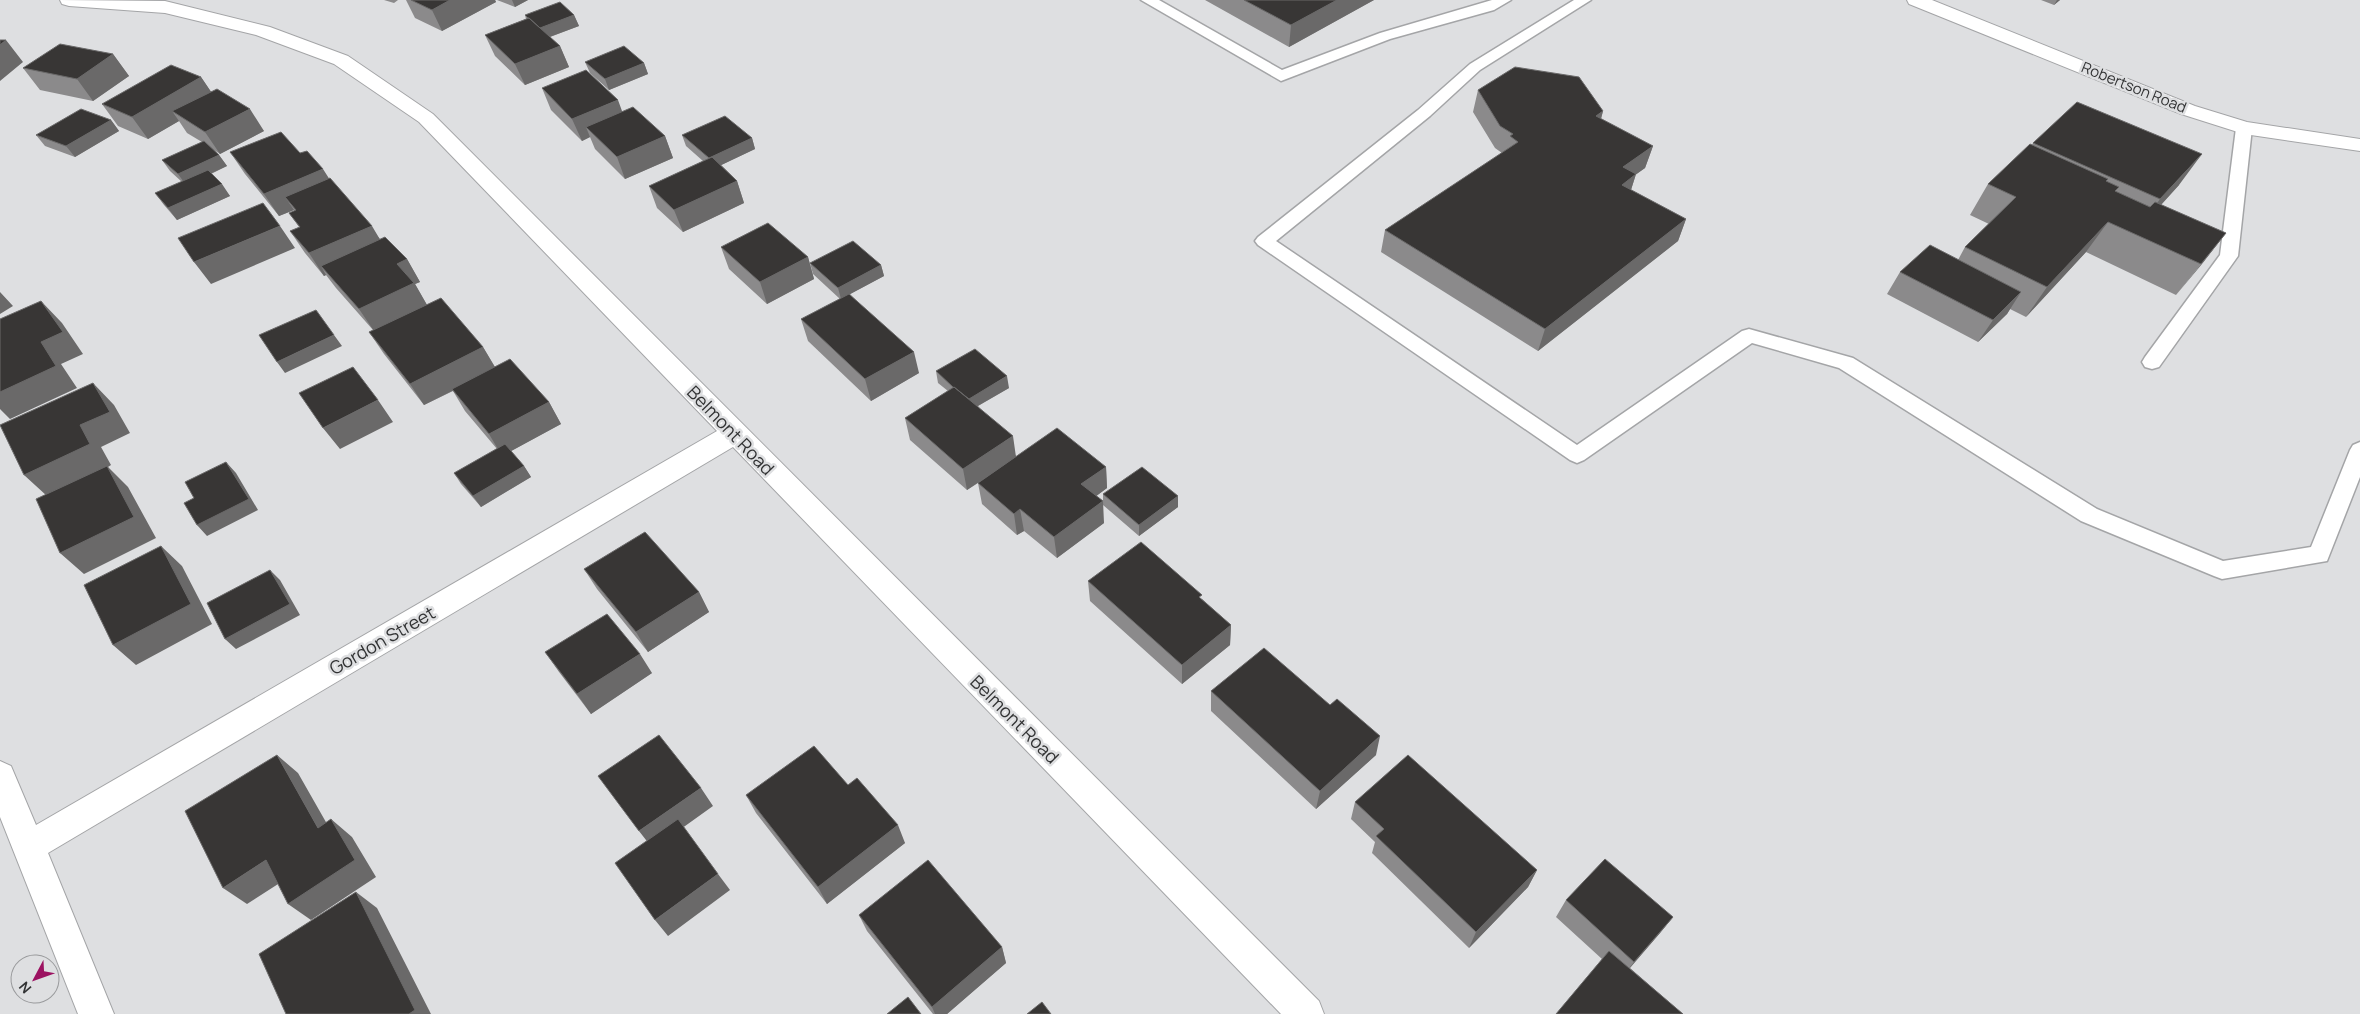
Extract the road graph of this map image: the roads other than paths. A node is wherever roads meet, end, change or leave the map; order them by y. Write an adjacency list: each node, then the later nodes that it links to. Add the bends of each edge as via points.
1 (69, 0): 9 (street, Belmont Road, via 165,7 263,31 341,60 426,118)
2 (1148, 0): 3 (lane, via 1281,76 1385,36)
3 (1504, 0)
4 (1584, 0): 10 (lane, via 1475,66 1424,113 1264,241 1577,456 1748,336 1846,363 2089,515 2222,570 2319,555)
5 (1916, 0): 6 (street, Robertson Road, via 2188,110)
6 (2244, 128): 7 (street, Robertson Road); 8 (lane, via 2229,256)
7 (2360, 145)
8 (2152, 362)
9 (734, 434): 12 (street, Gordon Street); 14 (street, Belmont Road)
10 (2360, 450)
11 (0, 776): 12 (street)
12 (30, 846): 13 (street)
13 (96, 1014)
14 (1306, 1014)

